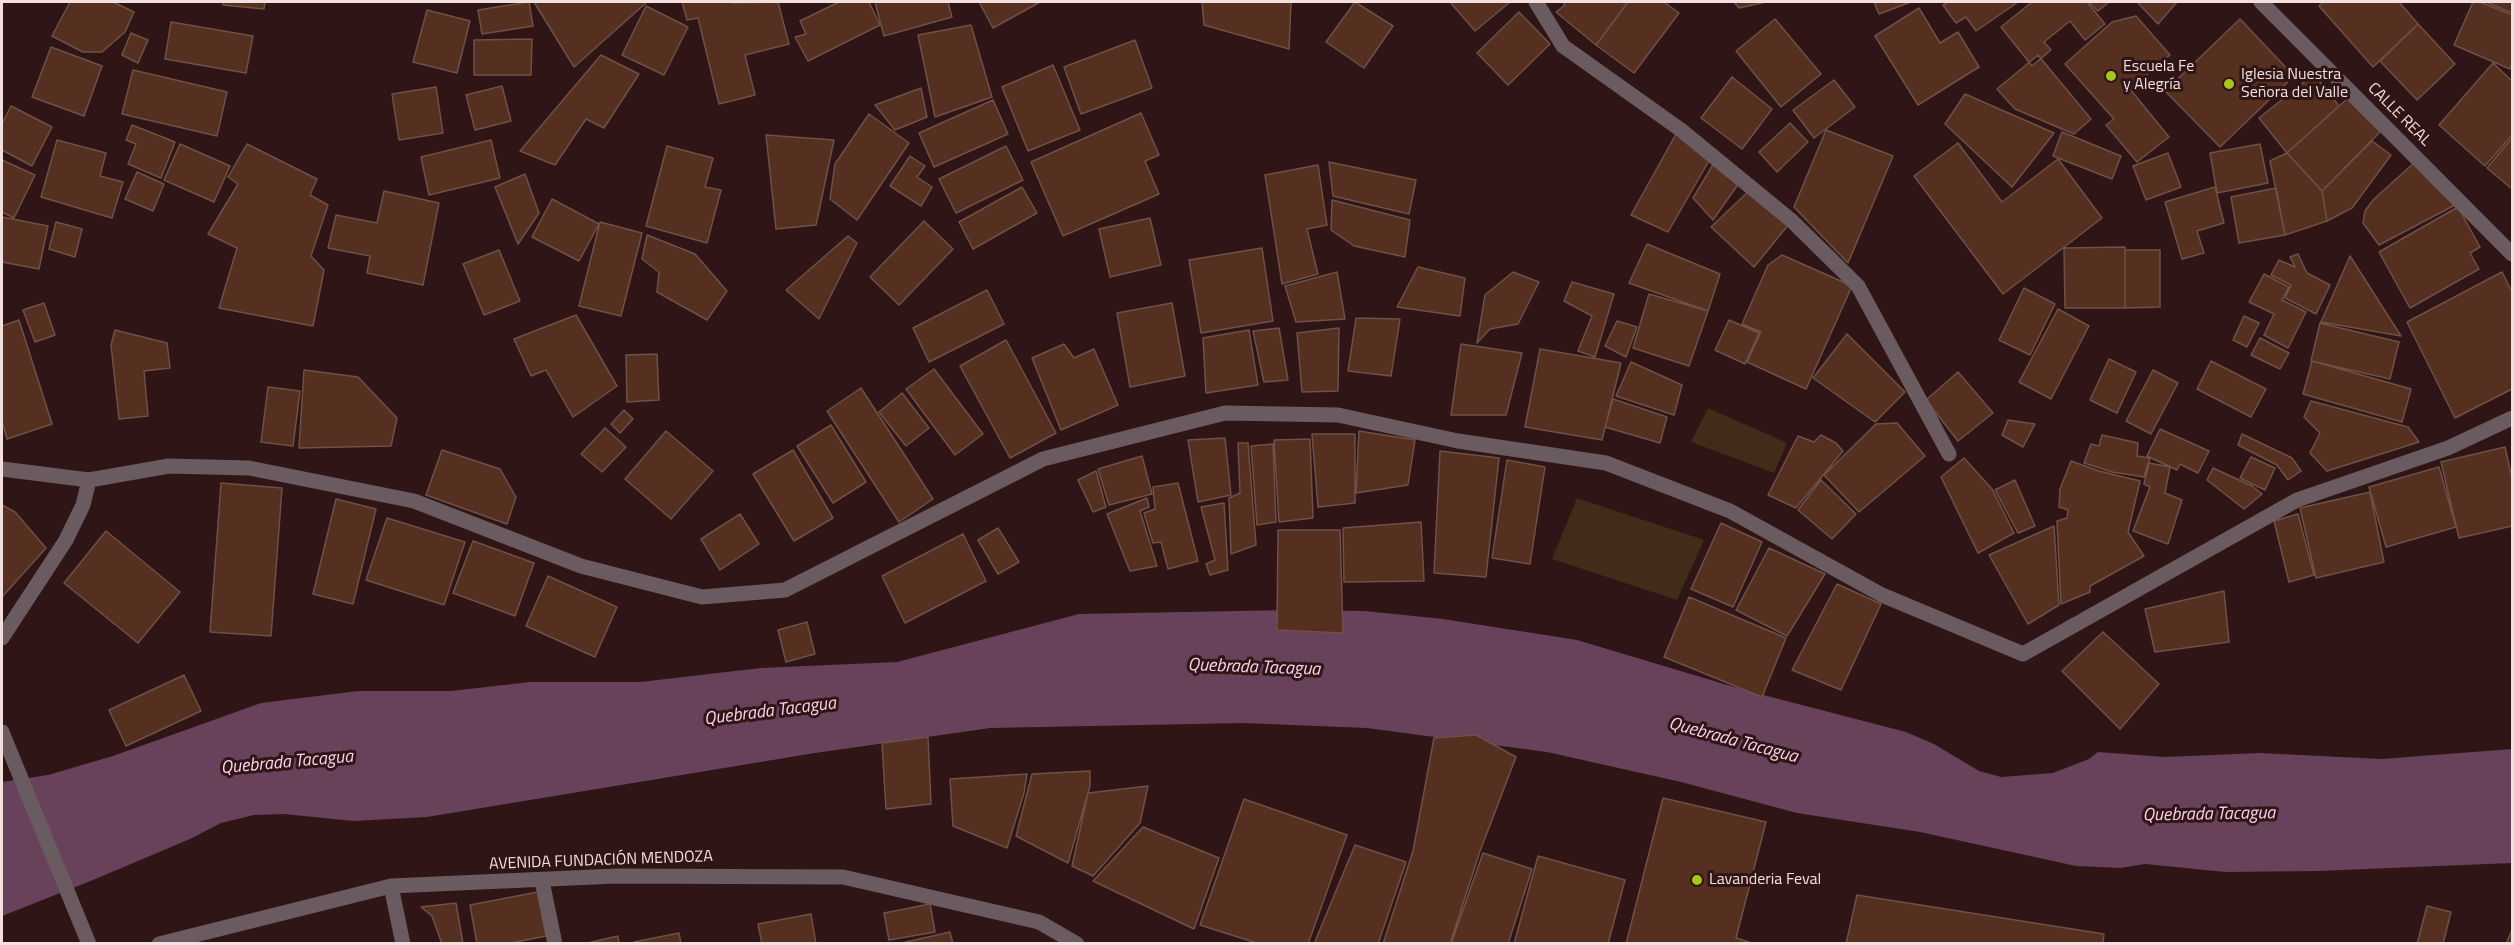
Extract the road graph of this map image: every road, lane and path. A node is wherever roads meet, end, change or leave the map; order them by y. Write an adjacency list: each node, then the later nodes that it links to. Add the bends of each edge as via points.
1 (1536, 2): 5 (street, via 1563,46 1681,130 1792,221 1858,286)
2 (2261, 2): 3 (street, CALLE REAL)
3 (2512, 254)
4 (2512, 418): 7 (street, via 2448,448 2297,500 2023,654 1882,595 1730,511 1606,463 1458,441 1338,415 1225,413 1043,459 785,590 702,597 581,566 414,501 249,468 169,466)
5 (1949, 454)
6 (2, 469): 7 (street)
7 (89, 480): 8 (street, via 83,505 66,540)
8 (2, 638)
9 (2, 732): 12 (street)
10 (542, 881): 11 (street, AVENIDA FUNDACIÓN MENDOZA); 15 (street); 16 (street, AVENIDA FUNDACIÓN MENDOZA, via 616,876 843,876 1039,922)
11 (391, 886): 13 (street, AVENIDA FUNDACIÓN MENDOZA); 14 (street)
12 (88, 944)
13 (159, 944)
14 (403, 944)
15 (555, 944)
16 (1077, 944)

